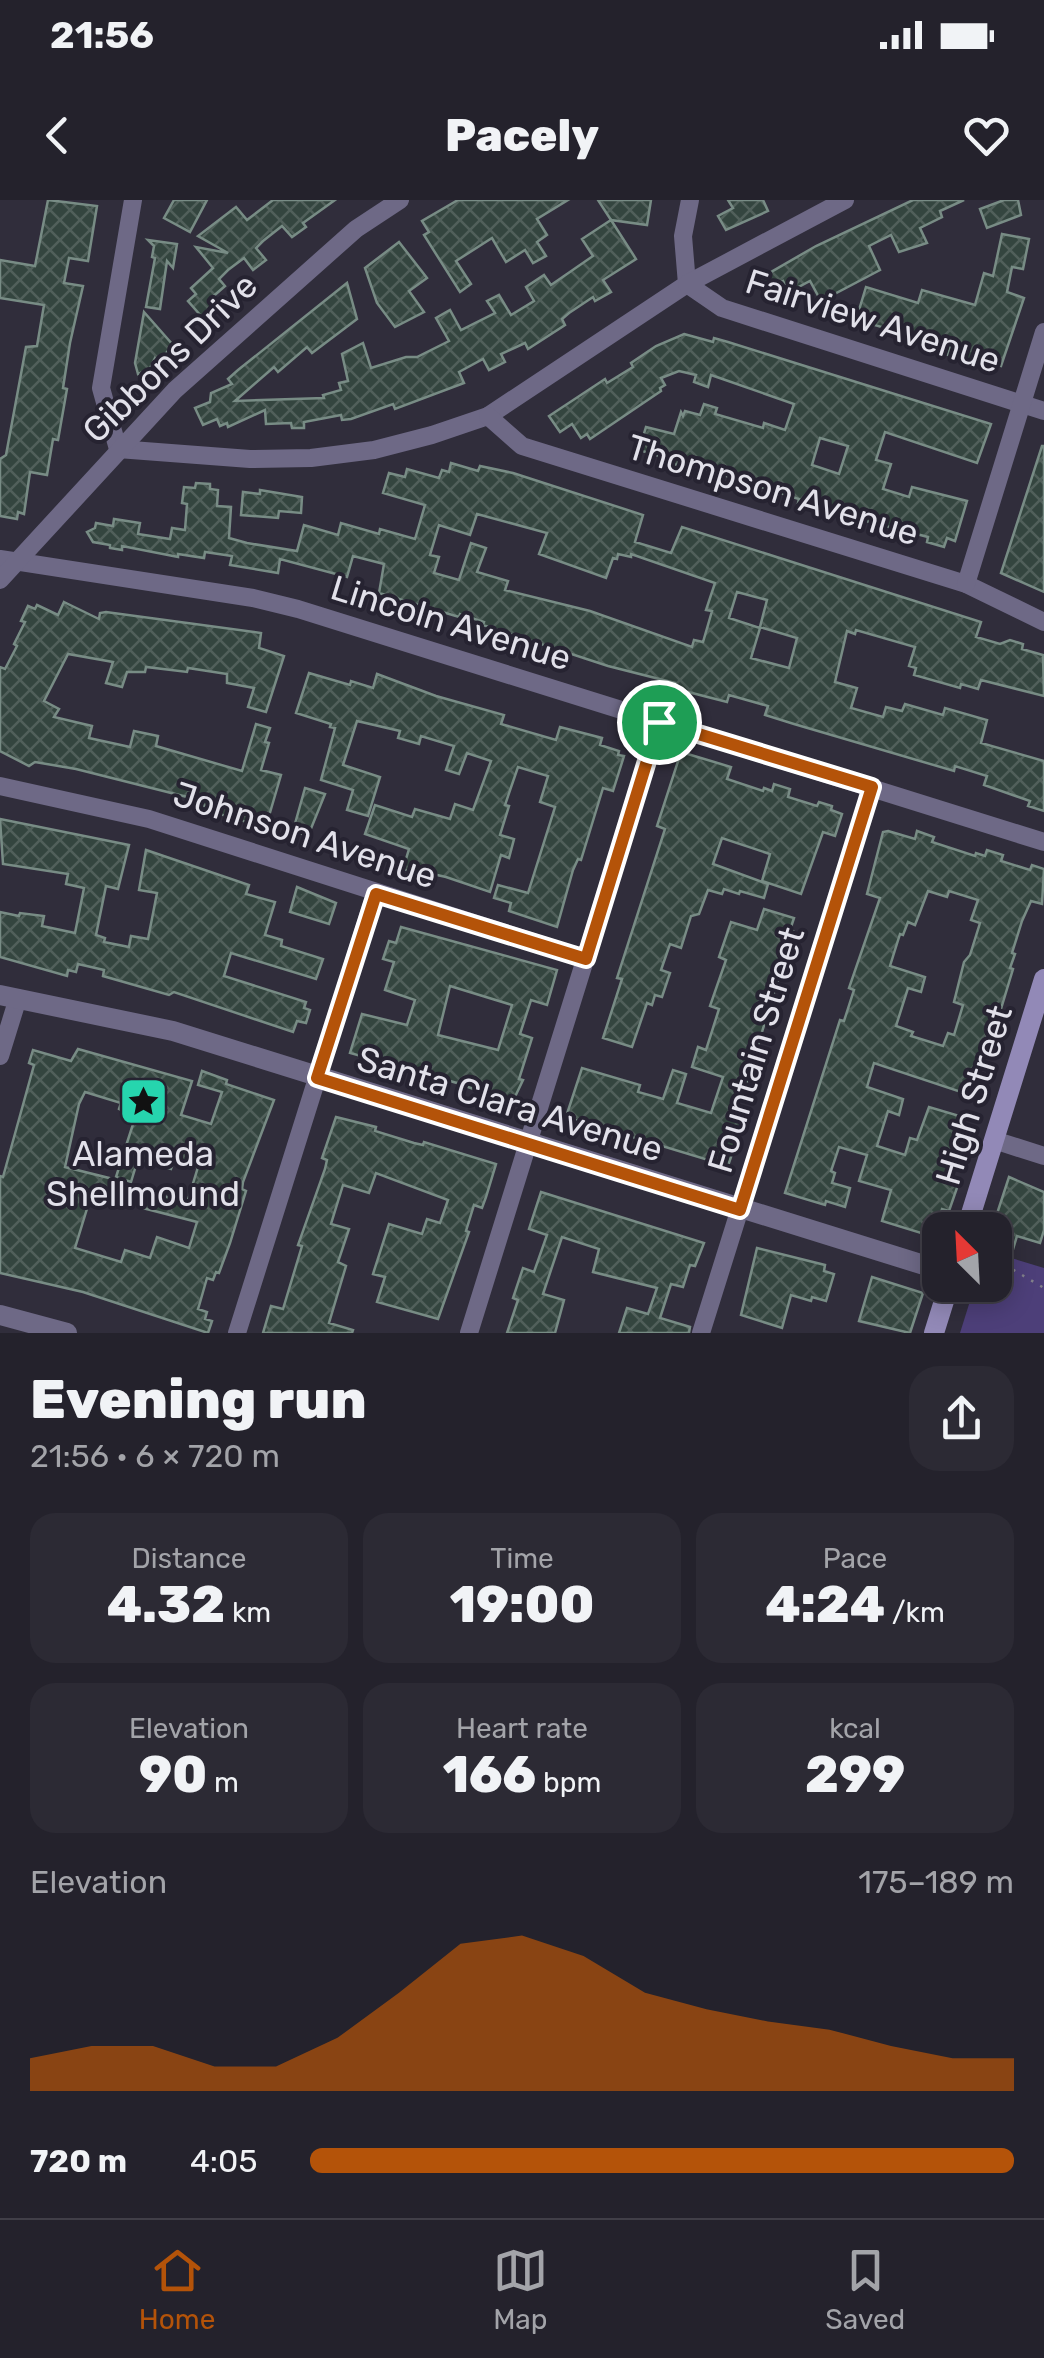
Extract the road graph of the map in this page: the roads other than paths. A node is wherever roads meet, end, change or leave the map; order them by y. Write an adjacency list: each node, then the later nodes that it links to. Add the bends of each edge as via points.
1 (133, 200): 10 (street, via 102,388)
2 (400, 200): 10 (street, Gibbons Drive, via 356,229)
3 (690, 200): 5 (street, via 683,236)
4 (845, 200): 5 (street)
5 (687, 284): 7 (street, Fairview Avenue, via 722,308); 9 (street)
6 (1044, 332): 7 (street)
7 (1022, 402): 8 (street, Fairview Avenue); 13 (street)
8 (1044, 411)
9 (488, 416): 10 (street, via 374,450 311,458); 13 (street, Thompson Avenue, via 522,446)
10 (118, 449): 11 (street, Gibbons Drive)
11 (8, 560): 12 (street, Gibbons Drive); 15 (street, Lincoln Avenue, via 298,609)
12 (0, 580)
13 (966, 584): 14 (street, Thompson Avenue)
14 (1044, 622)
15 (659, 722): 17 (street, Lincoln Avenue); 20 (street)
16 (0, 786): 19 (street, Johnson Avenue, via 149,818)
17 (872, 787): 18 (street, Lincoln Avenue); 28 (street, Fountain Street)
18 (1044, 842)
19 (376, 894): 20 (street, Johnson Avenue); 24 (street)
20 (586, 959): 26 (street)
21 (1044, 979): 25 (main road, High Street)
22 (9, 996): 23 (street); 24 (street, Santa Clara Avenue, via 172,1032)
23 (0, 1056)
24 (317, 1078): 26 (street, Santa Clara Avenue); 34 (street)
25 (994, 1140): 27 (street); 29 (main road, High Street)
26 (527, 1144): 28 (street, Santa Clara Avenue); 35 (street)
27 (1044, 1156)
28 (740, 1210): 30 (street, Santa Clara Avenue); 36 (street, Fountain Street)
29 (972, 1212)
30 (922, 1265)
31 (943, 1302): 37 (main road)
32 (0, 1315): 33 (street)
33 (67, 1333)
34 (237, 1333)
35 (468, 1333)
36 (701, 1333)
37 (934, 1333)

